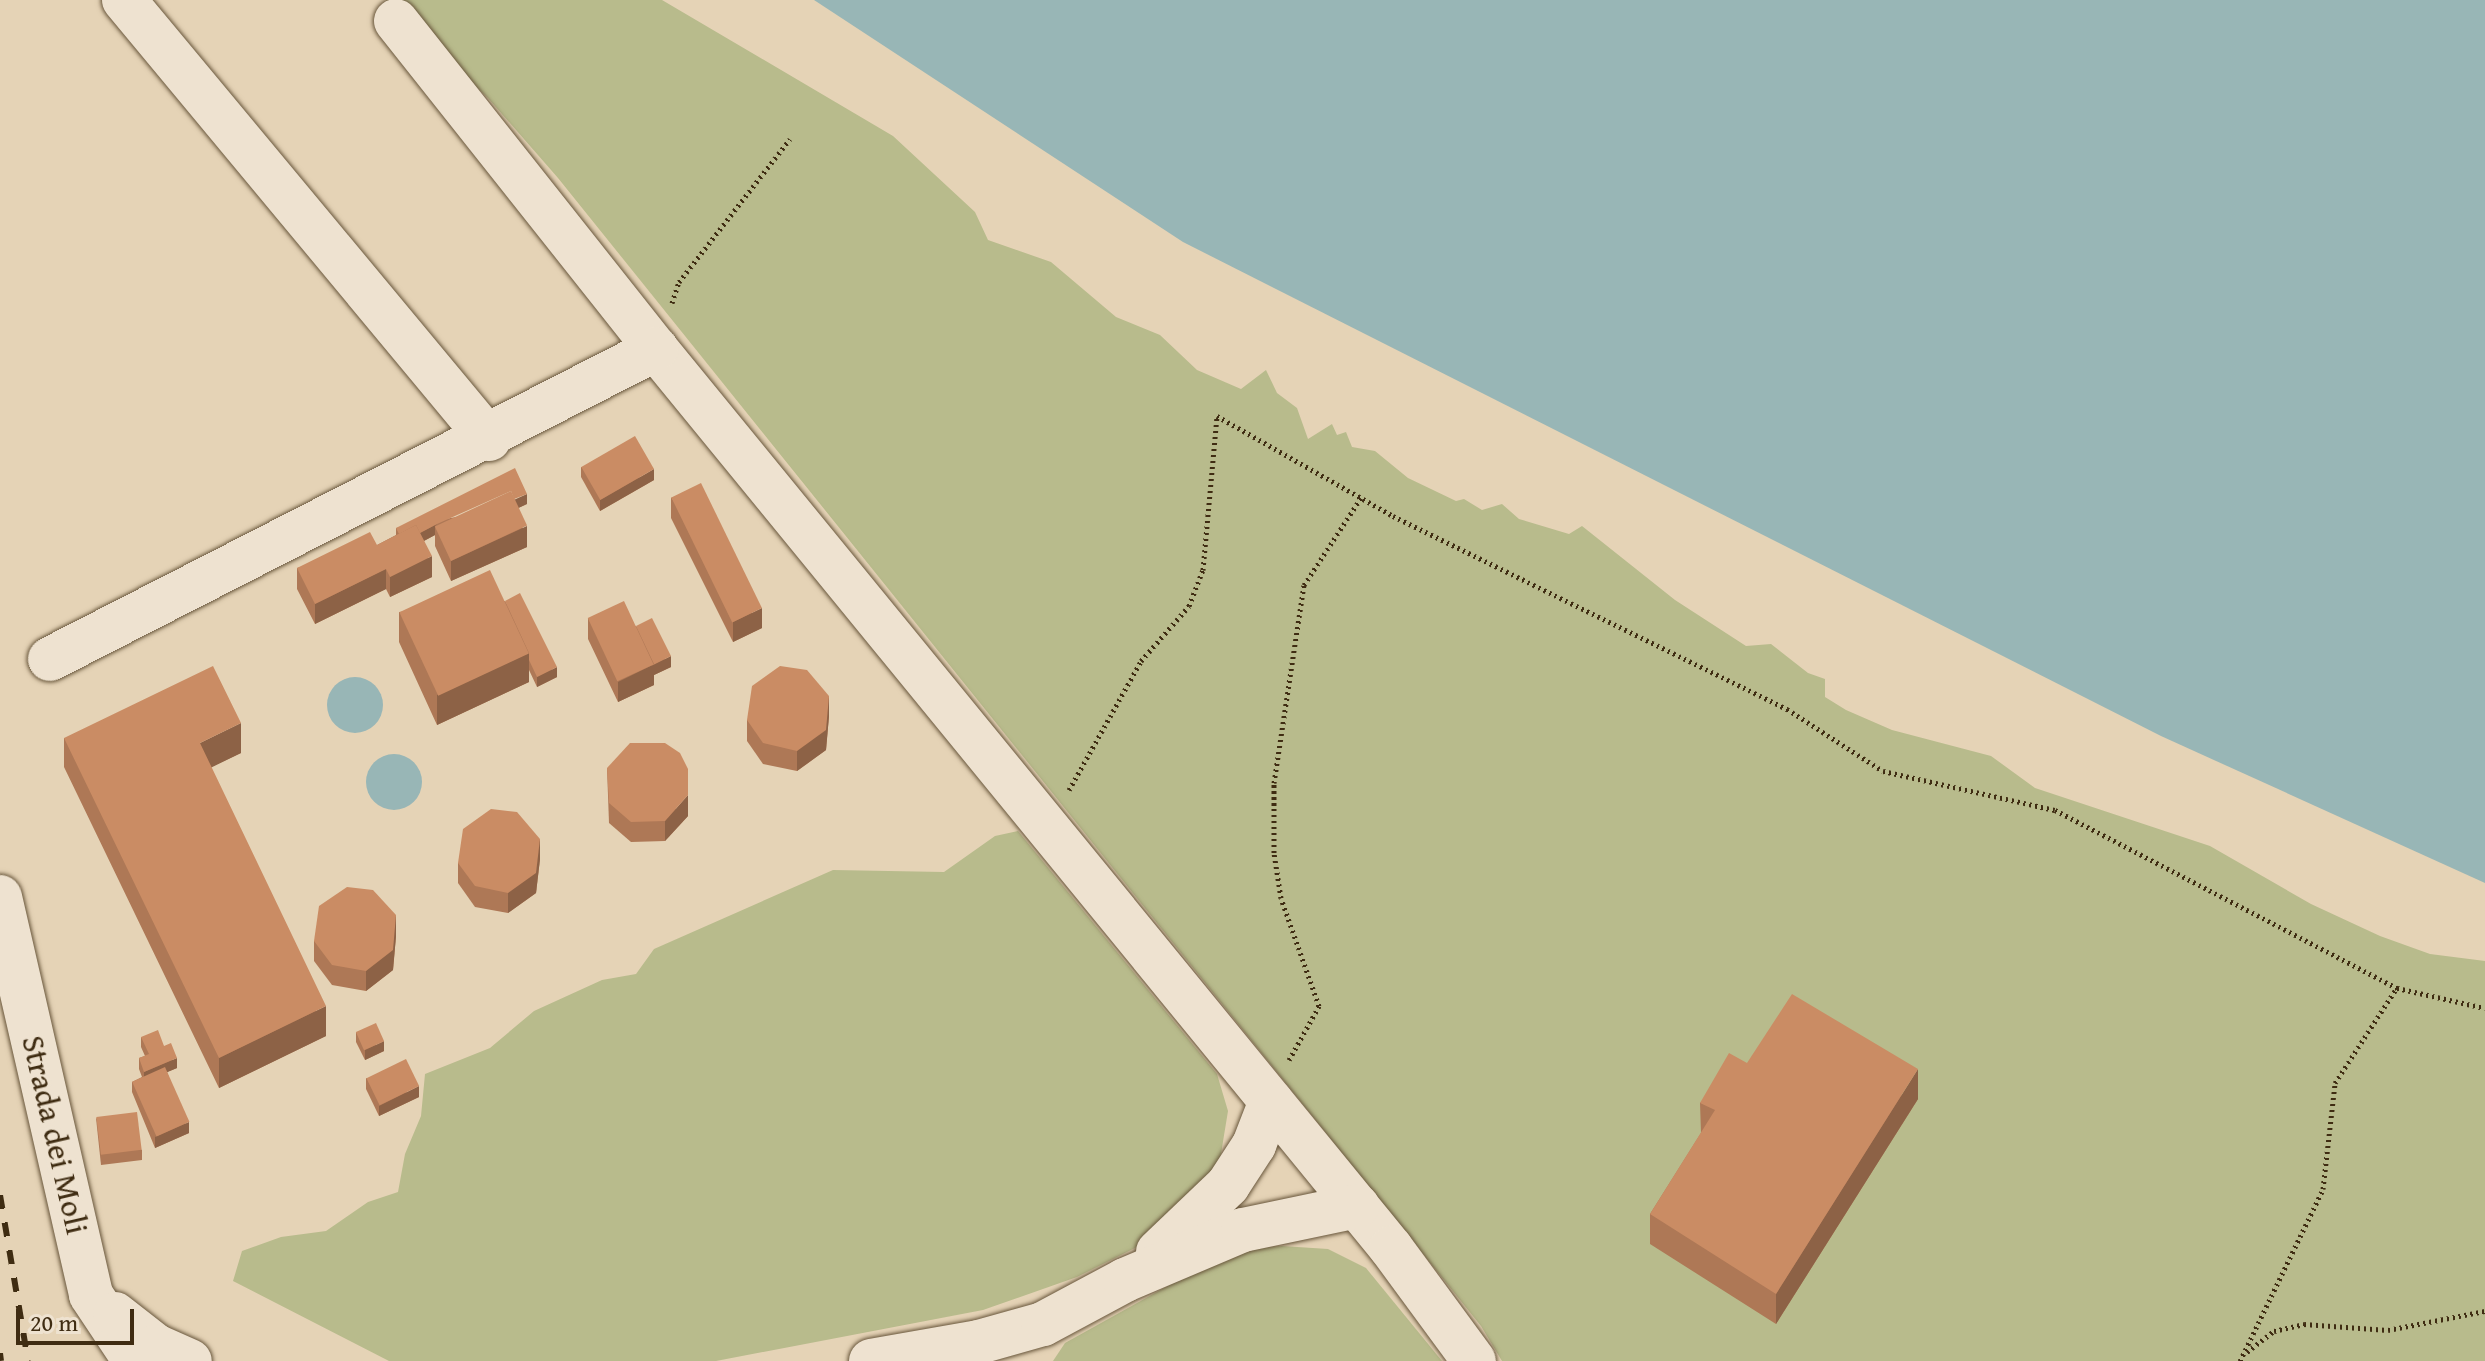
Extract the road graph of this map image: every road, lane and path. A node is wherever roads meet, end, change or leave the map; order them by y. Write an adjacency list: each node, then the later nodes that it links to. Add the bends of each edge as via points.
1 (124, 0): 5 (street)
2 (396, 21): 4 (street)
3 (790, 139): 4 (path, via 679,282)
4 (656, 349): 5 (street); 8 (street)
5 (489, 439): 7 (street)
6 (1361, 498): 8 (path, via 1217,416 1203,570 1189,606 1141,661 1065,796); 10 (path, via 1787,709 1883,771 2055,810); 12 (path, via 1304,585 1274,783 1274,853 1281,898 1319,1006 1301,1047)
7 (50, 659)
8 (1035, 810): 12 (street)
9 (0, 897): 15 (street, Strada dei Moli)
10 (2397, 988): 11 (path); 17 (path, via 2335,1083 2323,1189)
11 (2485, 1008)
12 (1266, 1095): 13 (street); 14 (street, via 1254,1145 1228,1185 1201,1216)
13 (1358, 1206): 14 (street, via 1243,1230); 21 (street)
14 (1125, 1280): 20 (street, via 1043,1324 979,1342)
15 (91, 1295): 18 (street, Strada dei Moli); 19 (street, via 156,1346)
16 (2485, 1311): 17 (path, via 2388,1330 2304,1324 2274,1331)
17 (2242, 1358)
18 (135, 1361)
19 (190, 1361)
20 (871, 1361)
21 (1474, 1361)

